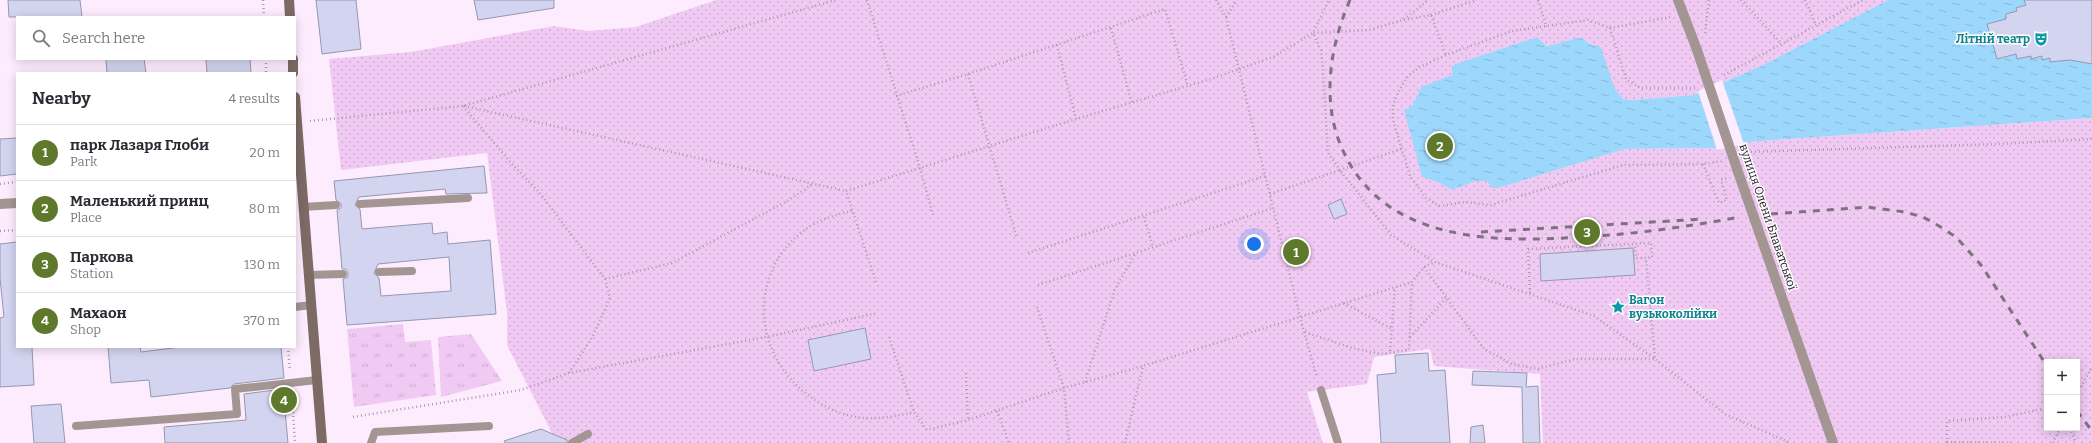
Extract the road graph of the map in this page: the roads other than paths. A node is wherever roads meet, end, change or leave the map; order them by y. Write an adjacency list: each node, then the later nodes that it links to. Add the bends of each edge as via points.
1 (289, 0): 3 (main road)
2 (1678, 0): 29 (street, вулиця Олени Блаватської, bridge)
3 (290, 16)
4 (293, 60): 5 (main road)
5 (294, 72)
6 (296, 110): 7 (main road)
7 (298, 180): 13 (main road)
8 (468, 198): 11 (lane)
9 (16, 203): 10 (street)
10 (0, 204)
11 (360, 204)
12 (336, 205): 13 (lane)
13 (303, 207): 17 (main road)
14 (412, 271): 15 (lane)
15 (379, 272)
16 (343, 274): 17 (lane)
17 (308, 275): 18 (main road)
18 (311, 305): 19 (lane); 20 (main road)
19 (296, 307)
20 (317, 380): 22 (lane, via 236,388 237,414); 25 (main road)
21 (1321, 390): 28 (lane)
22 (76, 426)
23 (489, 426): 26 (lane, via 375,432)
24 (588, 434): 27 (lane)
25 (322, 443)
26 (372, 443)
27 (572, 443)
28 (1338, 443)
29 (1833, 443)

